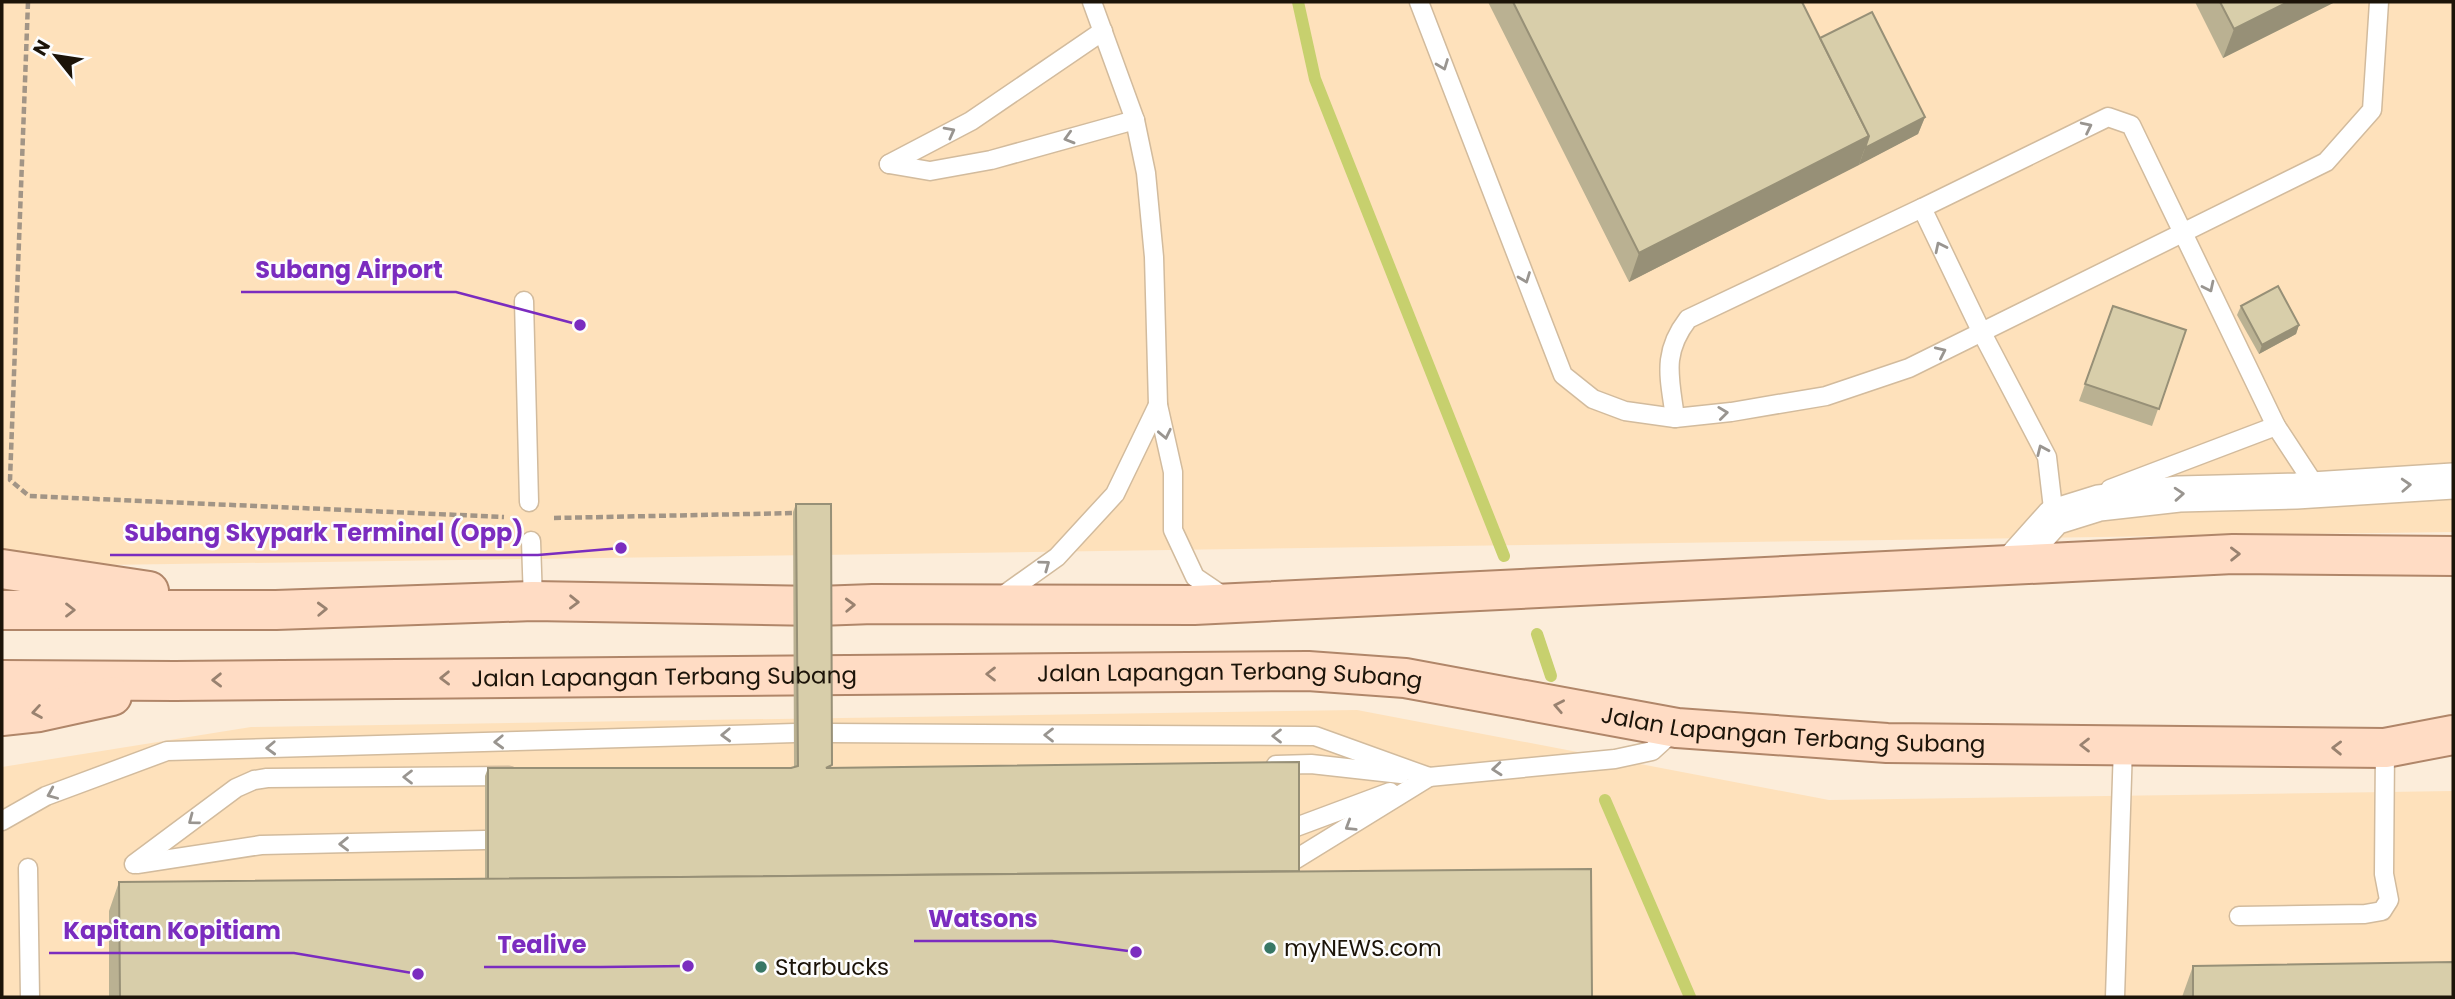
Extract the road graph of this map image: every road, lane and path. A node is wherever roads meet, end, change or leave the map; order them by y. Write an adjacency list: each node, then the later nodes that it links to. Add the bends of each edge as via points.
1 (28, 2): 19 (path, via 10,480 29,496)
2 (1092, 2): 5 (lane)
3 (1419, 2): 12 (lane, one-way to 12, via 1563,375 1593,399 1625,411)
4 (2379, 2): 8 (lane, via 2372,110 2326,162)
5 (1103, 31): 6 (lane); 6 (lane, one-way to 5, via 930,171 889,163 971,121)
6 (1135, 120): 11 (lane, via 1146,173 1154,257)
7 (1922, 208): 8 (lane, one-way to 8, via 2108,117 2131,125); 10 (lane, one-way to 7); 12 (lane, via 1688,319 1676,335 1669,362)
8 (2183, 233): 10 (lane); 13 (lane, one-way to 13)
9 (524, 301): 16 (lane)
10 (1982, 333): 12 (lane, one-way to 10, via 1826,396 1909,368); 17 (lane, one-way to 10, via 2047,457)
11 (1158, 405): 26 (lane, one-way to 26, via 1173,472 1173,530 1195,578); 27 (lane, one-way to 11, via 1057,556 1115,494)
12 (1675, 418)
13 (2276, 426): 15 (lane); 17 (lane)
14 (2453, 481): 15 (street, one-way to 14)
15 (2318, 490): 17 (street, one-way to 15, via 2179,494)
16 (529, 502)
17 (2052, 508): 23 (street)
18 (799, 513): 20 (path)
19 (516, 517)
20 (544, 518)
21 (531, 541): 25 (lane)
22 (2453, 556): 23 (main road, one-way to 22, via 2233,554)
23 (2012, 564): 26 (main road)
24 (2, 569): 29 (main road)
25 (533, 601): 27 (main road, one-way to 27); 29 (main road, one-way to 25)
26 (1233, 603): 27 (main road)
27 (990, 605)
28 (2, 610): 29 (main road, one-way to 29)
29 (276, 610)
30 (2, 680): 31 (main road, Jalan Lapangan Terbang Subang)
31 (175, 681): 32 (main road, one-way to 32); 33 (main road, Jalan Lapangan Terbang Subang, one-way to 31, via 1405,678 1308,671)
32 (2, 716)
33 (1677, 728): 37 (main road, Jalan Lapangan Terbang Subang, one-way to 33, via 1887,743); 41 (lane, one-way to 41, via 1652,751 1615,759)
34 (794, 733): 42 (lane, one-way to 42, via 167,751 46,796)
35 (830, 733): 41 (lane, one-way to 35, via 1315,736)
36 (2453, 735): 38 (main road, Jalan Lapangan Terbang Subang)
37 (2123, 746): 38 (main road, Jalan Lapangan Terbang Subang, one-way to 37); 49 (lane)
38 (2385, 748): 47 (lane, via 2384,874 2389,900 2382,911)
39 (1256, 765): 41 (lane, via 1311,764)
40 (528, 776): 44 (lane, via 254,780 236,788 134,864 261,845)
41 (1429, 777): 43 (lane); 45 (lane, one-way to 45)
42 (2, 821)
43 (1296, 827)
44 (485, 840)
45 (1296, 859)
46 (28, 868): 48 (lane)
47 (2239, 916)
48 (30, 997)
49 (2115, 997)

